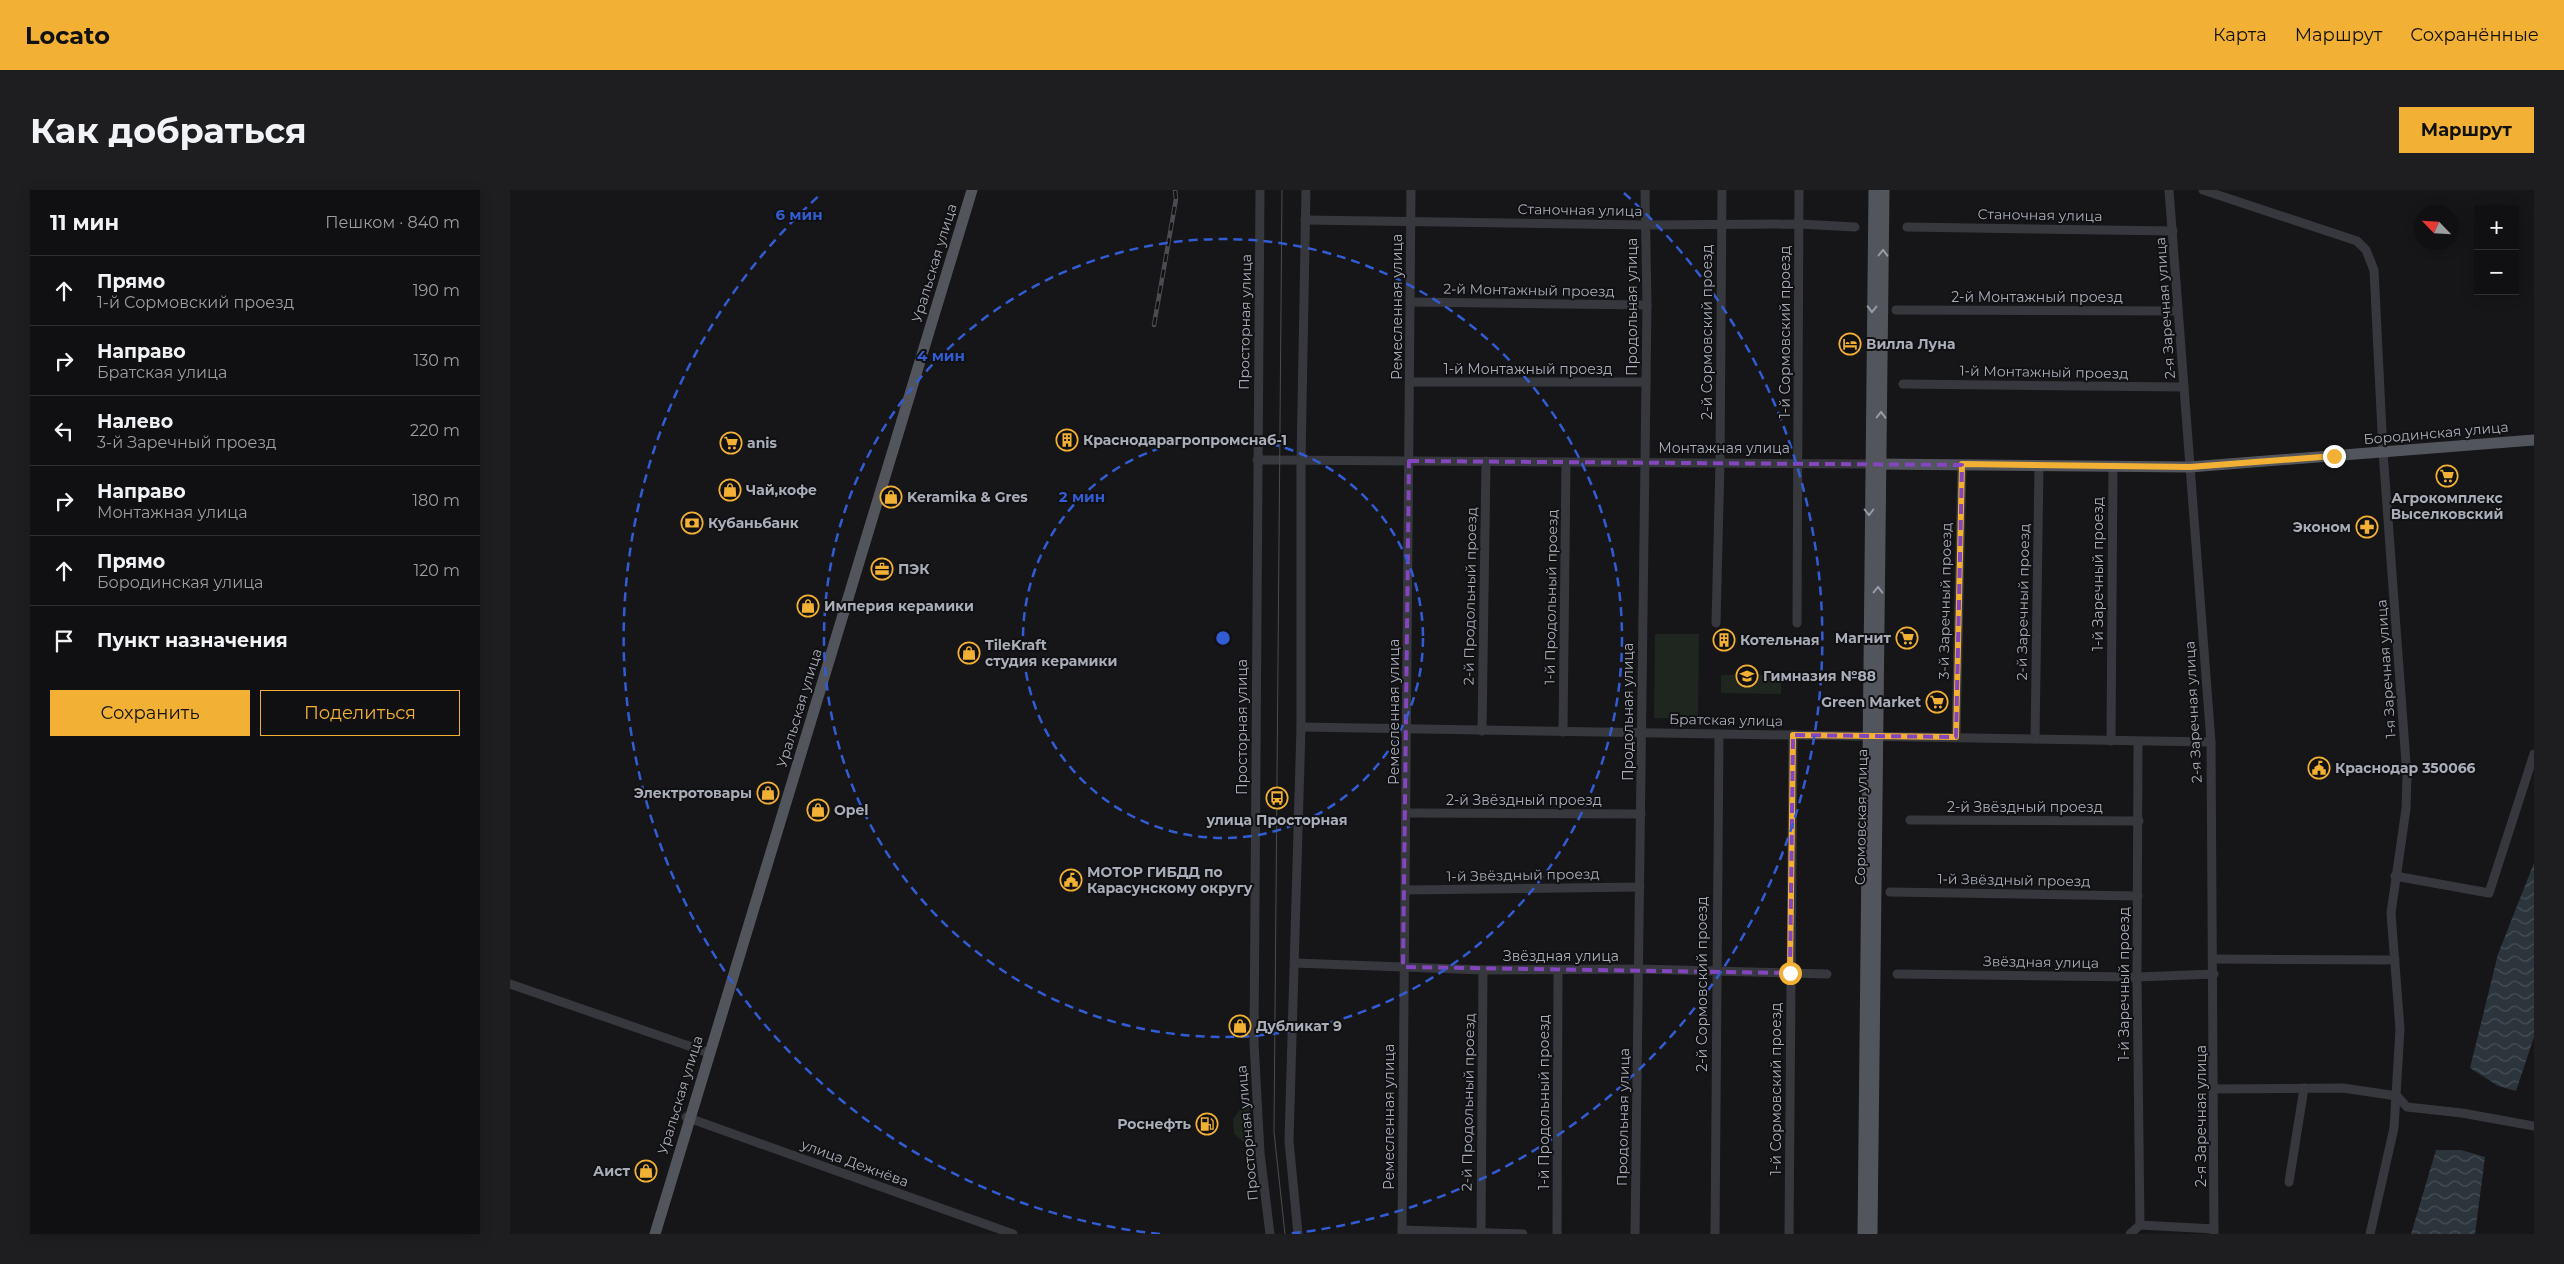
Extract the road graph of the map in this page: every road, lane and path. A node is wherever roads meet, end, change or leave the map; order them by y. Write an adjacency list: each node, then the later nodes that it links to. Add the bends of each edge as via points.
1 (970, 190): 82 (main road, Уральская улица)
2 (1260, 190): 30 (street, Просторная улица)
3 (1306, 190): 12 (street)
4 (1411, 190): 13 (street, Ремесленная улица)
5 (1644, 190): 16 (street, Продольная улица)
6 (1722, 190): 14 (street, 2-й Сормовский проезд)
7 (1799, 190): 15 (street, 1-й Сормовский проезд)
8 (1874, 190): 38 (main road, Сормовская улица, one-way to 38)
9 (1884, 190): 38 (main road, Сормовская улица, one-way to 9)
10 (2169, 190): 19 (street, 2-я Заречная улица)
11 (2203, 190): 29 (street, 1-я Заречная улица, via 2350,238 2366,250 2374,270)
12 (1305, 220): 13 (street, Станочная улица); 31 (street)
13 (1411, 221): 16 (street, Станочная улица); 20 (street, Ремесленная улица)
14 (1721, 223): 15 (street, Станочная улица); 16 (street, Станочная улица); 36 (street, 2-й Сормовский проезд)
15 (1799, 224): 17 (street, Станочная улица); 37 (street, 1-й Сормовский проезд)
16 (1646, 225): 21 (street, Продольная улица)
17 (1855, 227)
18 (1907, 227): 19 (street, Станочная улица)
19 (2172, 230): 23 (street, 2-я Заречная улица)
20 (1412, 302): 21 (street, 2-й Монтажный проезд); 24 (street, Ремесленная улица)
21 (1646, 305): 25 (street, Продольная улица)
22 (1896, 310): 23 (street, 2-й Монтажный проезд)
23 (2178, 311): 27 (street, 2-я Заречная улица)
24 (1410, 382): 25 (street, 1-й Монтажный проезд); 32 (street, Ремесленная улица)
25 (1646, 382): 35 (street, Продольная улица)
26 (1903, 384): 27 (street, 1-й Монтажный проезд)
27 (2184, 387): 42 (street, 2-я Заречная улица)
28 (2534, 440): 29 (main road, Бородинская улица)
29 (2383, 452): 42 (main road, Бородинская улица); 63 (street, 1-я Заречная улица, via 2407,776 2406,809)
30 (1257, 460): 31 (street, Монтажная улица); 95 (street, Просторная улица, via 1254,1043 1260,1153)
31 (1301, 460): 32 (street, Монтажная улица); 45 (street)
32 (1409, 461): 33 (street, Монтажная улица); 46 (street, Ремесленная улица)
33 (1486, 461): 34 (street, Монтажная улица); 47 (street, 2-й Продольный проезд)
34 (1566, 462): 35 (street, Монтажная улица); 48 (street, 1-й Продольный проезд)
35 (1645, 462): 36 (street, Монтажная улица); 49 (street, Продольная улица)
36 (1720, 462): 37 (street, Монтажная улица); 43 (street, 2-й Сормовский проезд)
37 (1798, 463): 38 (street, Монтажная улица); 44 (street, 1-й Сормовский проезд)
38 (1875, 464): 39 (main road, Монтажная улица); 52 (main road, Сормовская улица)
39 (1962, 464): 40 (main road, Монтажная улица); 53 (street, 3-й Заречный проезд)
40 (2039, 465): 41 (main road, Монтажная улица); 54 (street, 2-й Заречный проезд)
41 (2113, 466): 42 (main road, Монтажная улица); 55 (street, 1-й Заречный проезд)
42 (2190, 467): 57 (street, 2-я Заречная улица)
43 (1716, 623)
44 (1797, 623)
45 (1300, 726): 46 (street, Братская улица); 70 (street)
46 (1407, 729): 47 (street, Братская улица); 59 (street, Ремесленная улица)
47 (1482, 731): 48 (street, Братская улица)
48 (1563, 732): 49 (street, Братская улица)
49 (1642, 733): 50 (street, Братская улица); 60 (street, Продольная улица)
50 (1719, 734): 51 (street, Братская улица); 75 (street, 2-й Сормовский проезд)
51 (1793, 735): 52 (street, Братская улица); 76 (street, 1-й Сормовский проезд)
52 (1872, 736): 53 (street, Братская улица); 102 (main road, Сормовская улица); 103 (main road, Сормовская улица)
53 (1956, 737): 54 (street, Братская улица)
54 (2035, 739): 55 (street, Братская улица)
55 (2111, 741): 56 (street, Братская улица)
56 (2138, 742): 57 (street, Братская улица); 62 (street, 1-й Заречный проезд)
57 (2211, 742): 68 (street, 2-я Заречная улица)
58 (2534, 754): 63 (street, via 2489,893)
59 (1407, 813): 60 (street, 2-й Звёздный проезд); 65 (street, Ремесленная улица)
60 (1641, 814): 64 (street, Продольная улица)
61 (1910, 820): 62 (street, 2-й Звёздный проезд)
62 (2139, 821): 67 (street, 1-й Заречный проезд)
63 (2395, 876): 69 (street, 1-я Заречная улица, via 2391,913)
64 (1640, 887): 65 (street, 1-й Звёздный проезд); 72 (street, Продольная улица)
65 (1406, 890): 71 (street, Ремесленная улица)
66 (1890, 892): 67 (street, 1-й Звёздный проезд)
67 (2138, 896): 80 (street, 1-й Заречный проезд)
68 (2213, 959): 69 (street); 79 (street, 2-я Заречная улица)
69 (2395, 960): 85 (street, 1-я Заречная улица, via 2400,1029)
70 (1294, 963): 71 (street, Звёздная улица); 96 (street, via 1289,1141)
71 (1403, 967): 73 (street, Звёздная улица); 91 (street, Ремесленная улица)
72 (1639, 969): 74 (street, Звёздная улица); 75 (street, Звёздная улица); 99 (street, Продольная улица)
73 (1484, 970): 74 (street, Звёздная улица); 92 (street, 2-й Продольный проезд)
74 (1558, 970): 98 (street, 1-й Продольный проезд)
75 (1716, 970): 76 (street, Звёздная улица); 100 (street, 2-й Сормовский проезд)
76 (1790, 973): 77 (street, Звёздная улица); 101 (street, 1-й Сормовский проезд)
77 (1827, 974)
78 (1897, 974): 80 (street, Звёздная улица)
79 (2214, 974): 80 (street, Звёздная улица); 84 (street, 2-я Заречная улица)
80 (2137, 977): 89 (street, 1-й Заречный проезд)
81 (510, 984): 82 (street)
82 (707, 1052): 86 (main road, Уральская улица)
83 (2304, 1088): 84 (street); 85 (street, via 2343,1088); 88 (street)
84 (2214, 1089): 90 (street, 2-я Заречная улица)
85 (2396, 1096): 87 (street, via 2408,1107); 105 (street, 1-я Заречная улица, via 2394,1128)
86 (688, 1118): 93 (main road, Уральская улица); 94 (street, улица Дежнёва)
87 (2534, 1126)
88 (2289, 1182)
89 (2140, 1225): 90 (street); 104 (street)
90 (2214, 1231)
91 (1402, 1232): 92 (street)
92 (1481, 1233): 97 (street)
93 (654, 1234)
94 (1013, 1234)
95 (1270, 1234)
96 (1298, 1234)
97 (1523, 1234)
98 (1557, 1234)
99 (1635, 1234)
100 (1715, 1234)
101 (1789, 1234)
102 (1863, 1234)
103 (1872, 1234)
104 (2130, 1234)
105 (2370, 1234)

